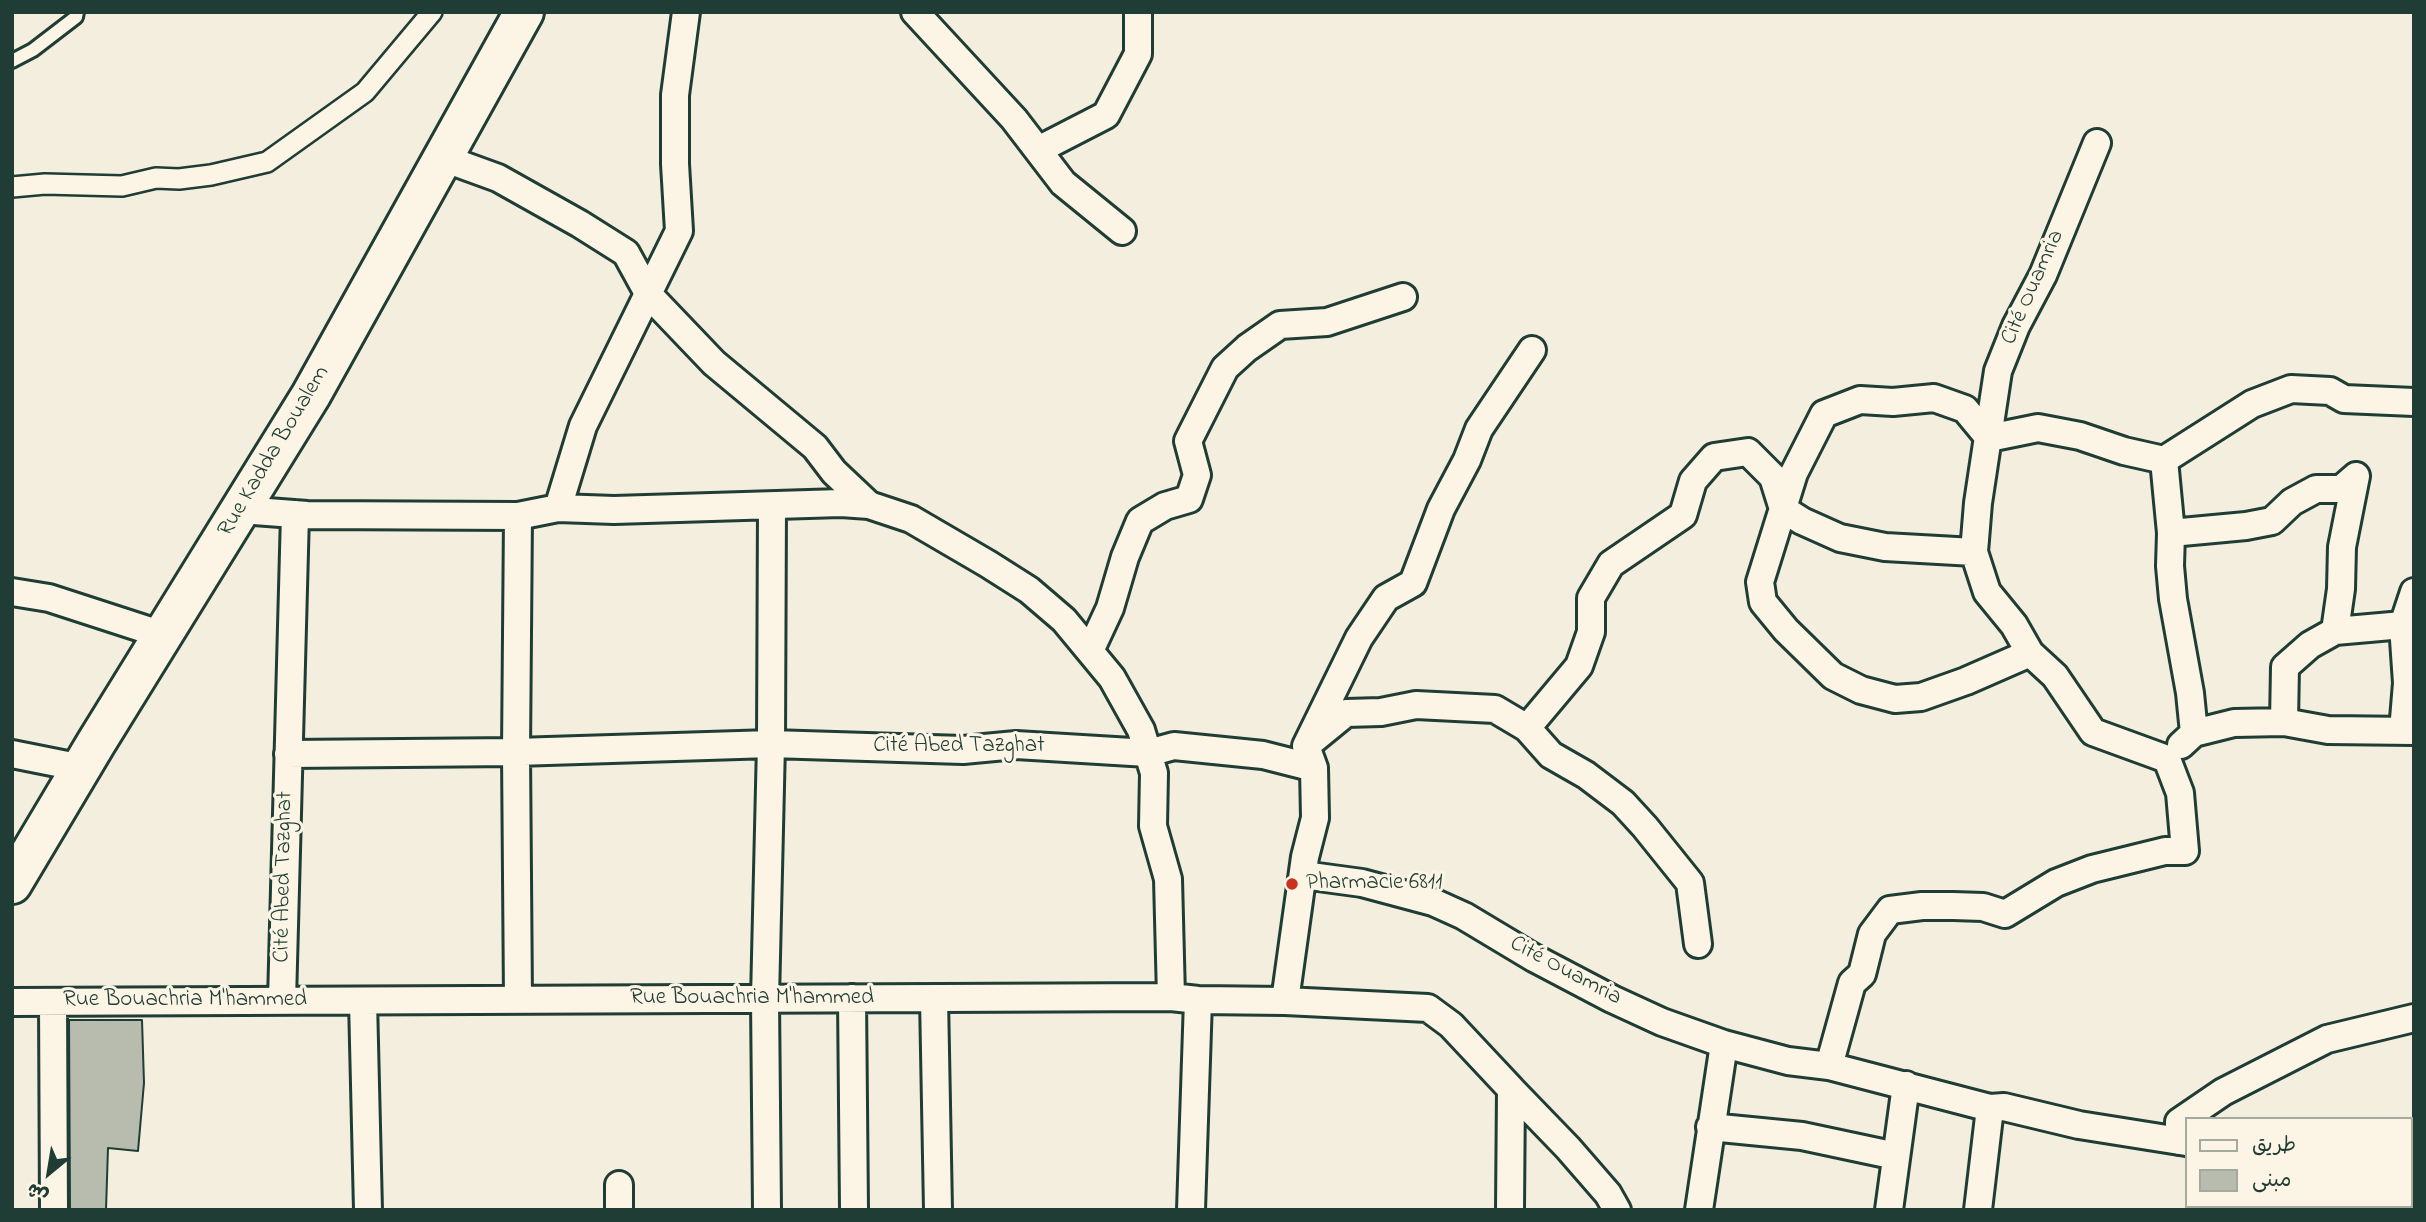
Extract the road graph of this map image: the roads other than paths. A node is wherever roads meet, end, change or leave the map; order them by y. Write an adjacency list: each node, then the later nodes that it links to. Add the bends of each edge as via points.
1 (77, 12): 7 (lane, via 33,50)
2 (432, 12): 11 (street, via 365,92 267,162 121,187)
3 (524, 12): 10 (main road, Rue Kadda Boualem)
4 (686, 12): 13 (street, via 674,95 679,231)
5 (915, 12): 9 (street)
6 (1138, 12): 9 (street, via 1138,54 1107,115)
7 (12, 61)
8 (2097, 143): 17 (street, Cité Ouamria, via 1998,371)
9 (1038, 150): 12 (street, via 1063,183)
10 (443, 158): 13 (street, via 498,178 626,253); 23 (main road, Rue Kadda Boualem)
11 (12, 187)
12 (1122, 232)
13 (649, 295): 19 (street, via 714,363 815,447); 21 (street, via 583,426)
14 (1403, 297): 33 (street, via 1327,322 1280,325 1225,368 1188,441 1197,475 1189,499 1140,521)
15 (1532, 351): 44 (street, via 1479,429 1413,583 1386,598 1359,638)
16 (2414, 402): 18 (street, via 2344,399 2330,391 2291,389 2252,404)
17 (1989, 438): 18 (street, via 2038,428); 22 (street, via 1965,409 1934,398 1860,400 1824,414 1794,473); 27 (street, Cité Ouamria)
18 (2164, 460): 26 (street)
19 (869, 505): 20 (street); 33 (street, via 911,519 1029,590 1064,620)
20 (772, 506): 21 (street); 39 (street)
21 (558, 508): 25 (street)
22 (1783, 509): 27 (street, via 1840,538 1885,547); 34 (street, via 1760,582 1763,602 1833,676 1895,699 1921,697); 36 (street, via 1773,477 1748,452 1714,457 1693,481 1683,514 1611,564 1591,598 1591,632 1579,666)
23 (241, 510): 24 (street); 32 (main road, Rue Kadda Boualem)
24 (295, 514): 25 (street); 43 (street, Cité Abed Tazghat)
25 (518, 516): 40 (street)
26 (2171, 533): 31 (street, via 2272,521 2292,502 2316,489 2341,489 2356,476 2342,547); 38 (street, via 2170,566)
27 (1974, 552): 34 (street, Cité Ouamria, via 1987,592)
28 (12, 592): 32 (street, via 49,598)
29 (2414, 592): 30 (street)
30 (2403, 625): 31 (street); 37 (street)
31 (2335, 631): 35 (street, via 2285,667)
32 (163, 635): 46 (main road, Rue Kadda Boualem)
33 (1090, 651): 41 (street, via 1112,678 1141,730)
34 (2030, 653): 45 (street, Cité Ouamria, via 2055,676 2092,732)
35 (2284, 722): 37 (street, via 2328,730); 38 (street, via 2234,723)
36 (1527, 728): 44 (street, via 1494,709 1416,705 1346,713); 49 (street, via 1551,755 1623,803 1668,854 1690,883)
37 (2408, 731)
38 (2194, 733): 45 (street)
39 (771, 744): 40 (street, Cité Abed Tazghat); 41 (street, Cité Abed Tazghat, via 963,750 1016,745); 53 (street)
40 (516, 752): 43 (street, Cité Abed Tazghat); 54 (street)
41 (1148, 753): 44 (street, Cité Abed Tazghat, via 1174,746); 50 (street, via 1154,773 1153,825 1168,879)
42 (12, 754): 46 (street)
43 (288, 754): 56 (street, Cité Abed Tazghat)
44 (1310, 757): 47 (street, via 1315,818)
45 (2167, 759): 63 (street, via 2180,793 2185,852 2165,851 2092,869 2056,883 2005,914 1983,907 1954,906 1890,911 1872,934 1862,974 1852,983)
46 (82, 768): 48 (main road, Rue Kadda Boualem)
47 (1303, 875): 58 (street); 62 (street, Cité Ouamria, via 1362,883 1433,902 1612,999)
48 (12, 884)
49 (1698, 944)
50 (1171, 997): 52 (street, Rue Bouachria M'hammed); 55 (street, Rue Bouachria M'hammed)
51 (852, 998): 52 (street, Rue Bouachria M'hammed); 53 (street, Rue Bouachria M'hammed); 75 (street)
52 (934, 998): 76 (street)
53 (765, 999): 54 (street, Rue Bouachria M'hammed); 74 (street)
54 (518, 1000): 57 (street, Rue Bouachria M'hammed)
55 (1198, 1000): 58 (street, Rue Bouachria M'hammed); 77 (street)
56 (282, 1001): 57 (street, Rue Bouachria M'hammed); 60 (street, Rue Bouachria M'hammed)
57 (363, 1001): 73 (street)
58 (1285, 1001): 65 (street, Rue Bouachria M'hammed, via 1428,1008 1451,1025)
59 (12, 1002): 60 (street, Rue Bouachria M'hammed)
60 (53, 1002): 72 (street)
61 (2414, 1018): 67 (street, via 2327,1039 2235,1086)
62 (1724, 1044): 63 (street, Cité Ouamria, via 1788,1061); 69 (street)
63 (1829, 1066): 64 (street, Cité Ouamria)
64 (1906, 1085): 66 (street, Cité Ouamria); 71 (street)
65 (1511, 1089): 78 (street); 79 (street, Rue Bouachria M'hammed, via 1569,1147)
66 (1990, 1108): 70 (street, Cité Ouamria); 82 (street)
67 (2187, 1117)
68 (2184, 1119): 70 (street, via 2179,1122)
69 (1710, 1127): 71 (street, via 1802,1136); 80 (street)
70 (2182, 1141)
71 (1896, 1156): 81 (street)
72 (54, 1210)
73 (368, 1210)
74 (767, 1210)
75 (854, 1210)
76 (938, 1210)
77 (1191, 1210)
78 (1510, 1210)
79 (1617, 1210)
80 (1699, 1210)
81 (1889, 1210)
82 (1978, 1210)

